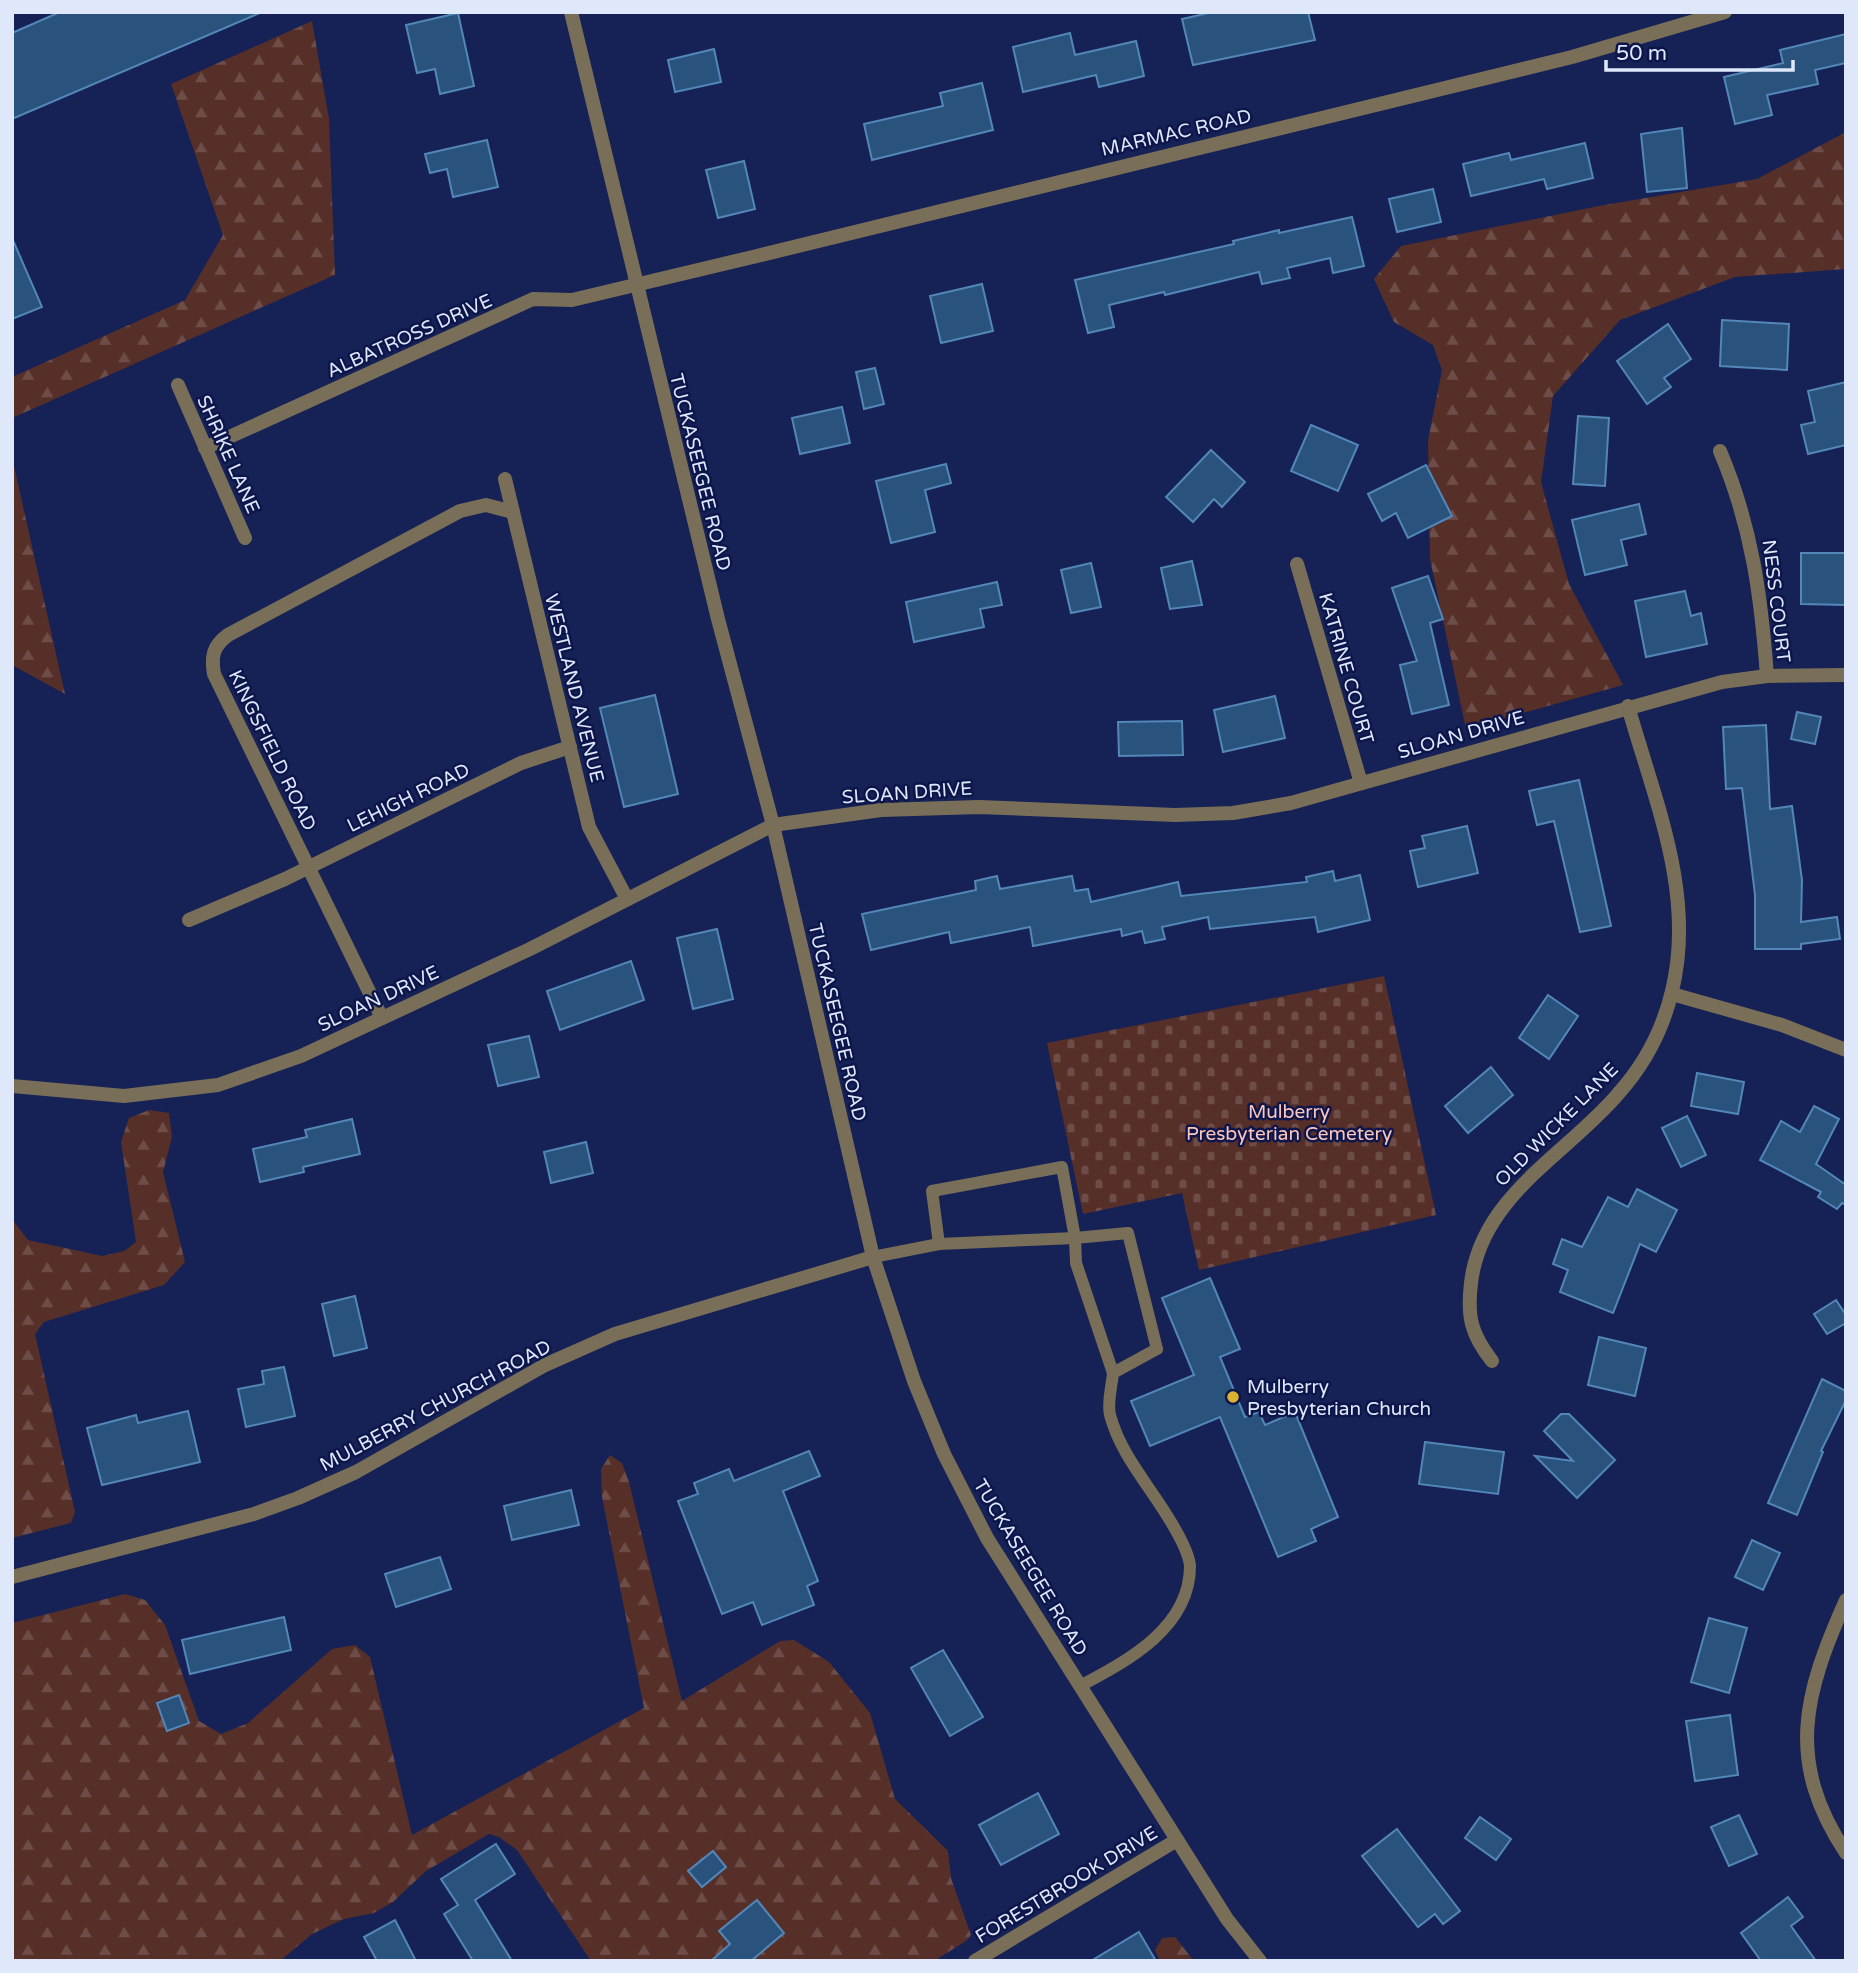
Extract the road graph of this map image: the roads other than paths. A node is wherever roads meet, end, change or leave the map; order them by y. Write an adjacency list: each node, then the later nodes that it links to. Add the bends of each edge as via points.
1 (571, 12): 3 (street, TUCKASEEGEE ROAD)
2 (1725, 12): 3 (street, MARMAC ROAD, via 1572,57)
3 (635, 284): 5 (street, ALBATROSS DRIVE, via 572,300 533,299); 16 (street, TUCKASEEGEE ROAD)
4 (178, 385): 5 (street, SHRIKE LANE)
5 (205, 448): 9 (street, SHRIKE LANE)
6 (1720, 451): 12 (street, NESS COURT, via 1747,523)
7 (505, 479): 8 (street, WESTLAND AVENUE)
8 (513, 512): 14 (street, WESTLAND AVENUE); 17 (street, KINGSFIELD ROAD, via 486,505 460,511 228,635 215,649 214,674)
9 (245, 538)
10 (1297, 564): 15 (street, KATRINE COURT)
11 (1846, 675): 12 (street, SLOAN DRIVE)
12 (1767, 676): 13 (street, SLOAN DRIVE, via 1722,682)
13 (1628, 706): 15 (street, SLOAN DRIVE); 20 (street, OLD WICKE LANE, via 1676,874 1681,913)
14 (570, 747): 17 (street, LEHIGH ROAD, via 521,763); 18 (street, WESTLAND AVENUE, via 589,827)
15 (1361, 783): 16 (street, SLOAN DRIVE, via 1292,803 1233,813 979,807 881,810)
16 (773, 825): 18 (street, SLOAN DRIVE); 26 (street, TUCKASEEGEE ROAD)
17 (309, 867): 19 (street, LEHIGH ROAD); 21 (street, KINGSFIELD ROAD)
18 (627, 899): 21 (street, SLOAN DRIVE)
19 (189, 920)
20 (1672, 994): 22 (street, via 1782,1025); 27 (street, OLD WICKE LANE, via 1643,1061 1619,1093 1533,1173 1504,1205 1484,1238 1472,1274 1468,1311 1478,1343)
21 (382, 1018): 23 (street, SLOAN DRIVE, via 301,1056 208,1087 124,1096)
22 (1846, 1050)
23 (12, 1086)
24 (1075, 1238): 25 (lane); 25 (lane, via 1062,1167 932,1191); 28 (lane, via 1076,1263); 28 (lane, via 1128,1233 1157,1349)
25 (939, 1244): 26 (lane)
26 (873, 1257): 29 (street, MULBERRY CHURCH ROAD, via 615,1334 545,1365 356,1472 298,1498 254,1514); 31 (street, TUCKASEEGEE ROAD, via 944,1454 987,1538)
27 (1492, 1361)
28 (1113, 1373): 31 (lane, via 1109,1413 1127,1457 1172,1523 1190,1564 1182,1603 1164,1629 1131,1659)
29 (12, 1577)
30 (1846, 1600): 33 (street, via 1815,1674 1807,1713 1816,1793)
31 (1080, 1686): 32 (street, TUCKASEEGEE ROAD)
32 (1177, 1840): 34 (street, FORESTBROOK DRIVE); 35 (street, TUCKASEEGEE ROAD)
33 (1846, 1853)
34 (975, 1961)
35 (1260, 1961)

